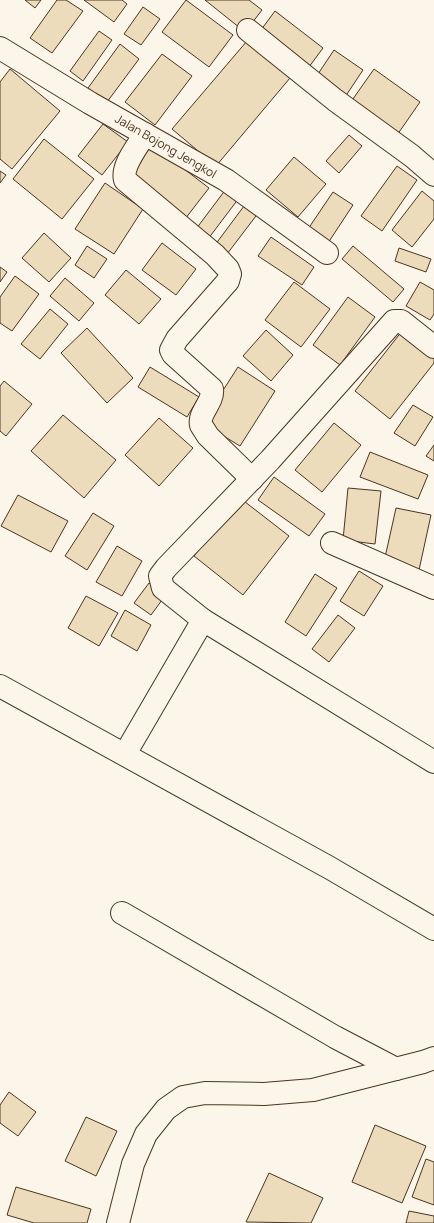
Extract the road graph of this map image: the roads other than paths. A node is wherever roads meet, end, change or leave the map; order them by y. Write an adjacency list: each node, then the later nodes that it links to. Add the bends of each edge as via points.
1 (248, 30): 4 (street)
2 (1, 49): 3 (street, Jalan Bojong Jengkol)
3 (146, 134): 5 (street, Jalan Bojong Jengkol, via 226,180); 7 (street, via 126,168 125,180 208,248 230,274 228,281 177,338 171,350 212,389 213,395 202,415 201,425 208,436)
4 (434, 175)
5 (327, 253)
6 (434, 347): 7 (street, via 401,321 394,321)
7 (252, 478): 10 (street, via 160,576 163,588)
8 (332, 543): 9 (street)
9 (434, 588)
10 (203, 620): 12 (street); 13 (street)
11 (0, 686): 12 (street)
12 (125, 754): 15 (street, via 330,868)
13 (434, 762)
14 (122, 913): 17 (street, via 335,1037)
15 (434, 930)
16 (434, 1058): 17 (street)
17 (396, 1069): 18 (street, via 313,1090 264,1094 205,1093 183,1097 166,1108 146,1134 133,1164)
18 (118, 1223)

